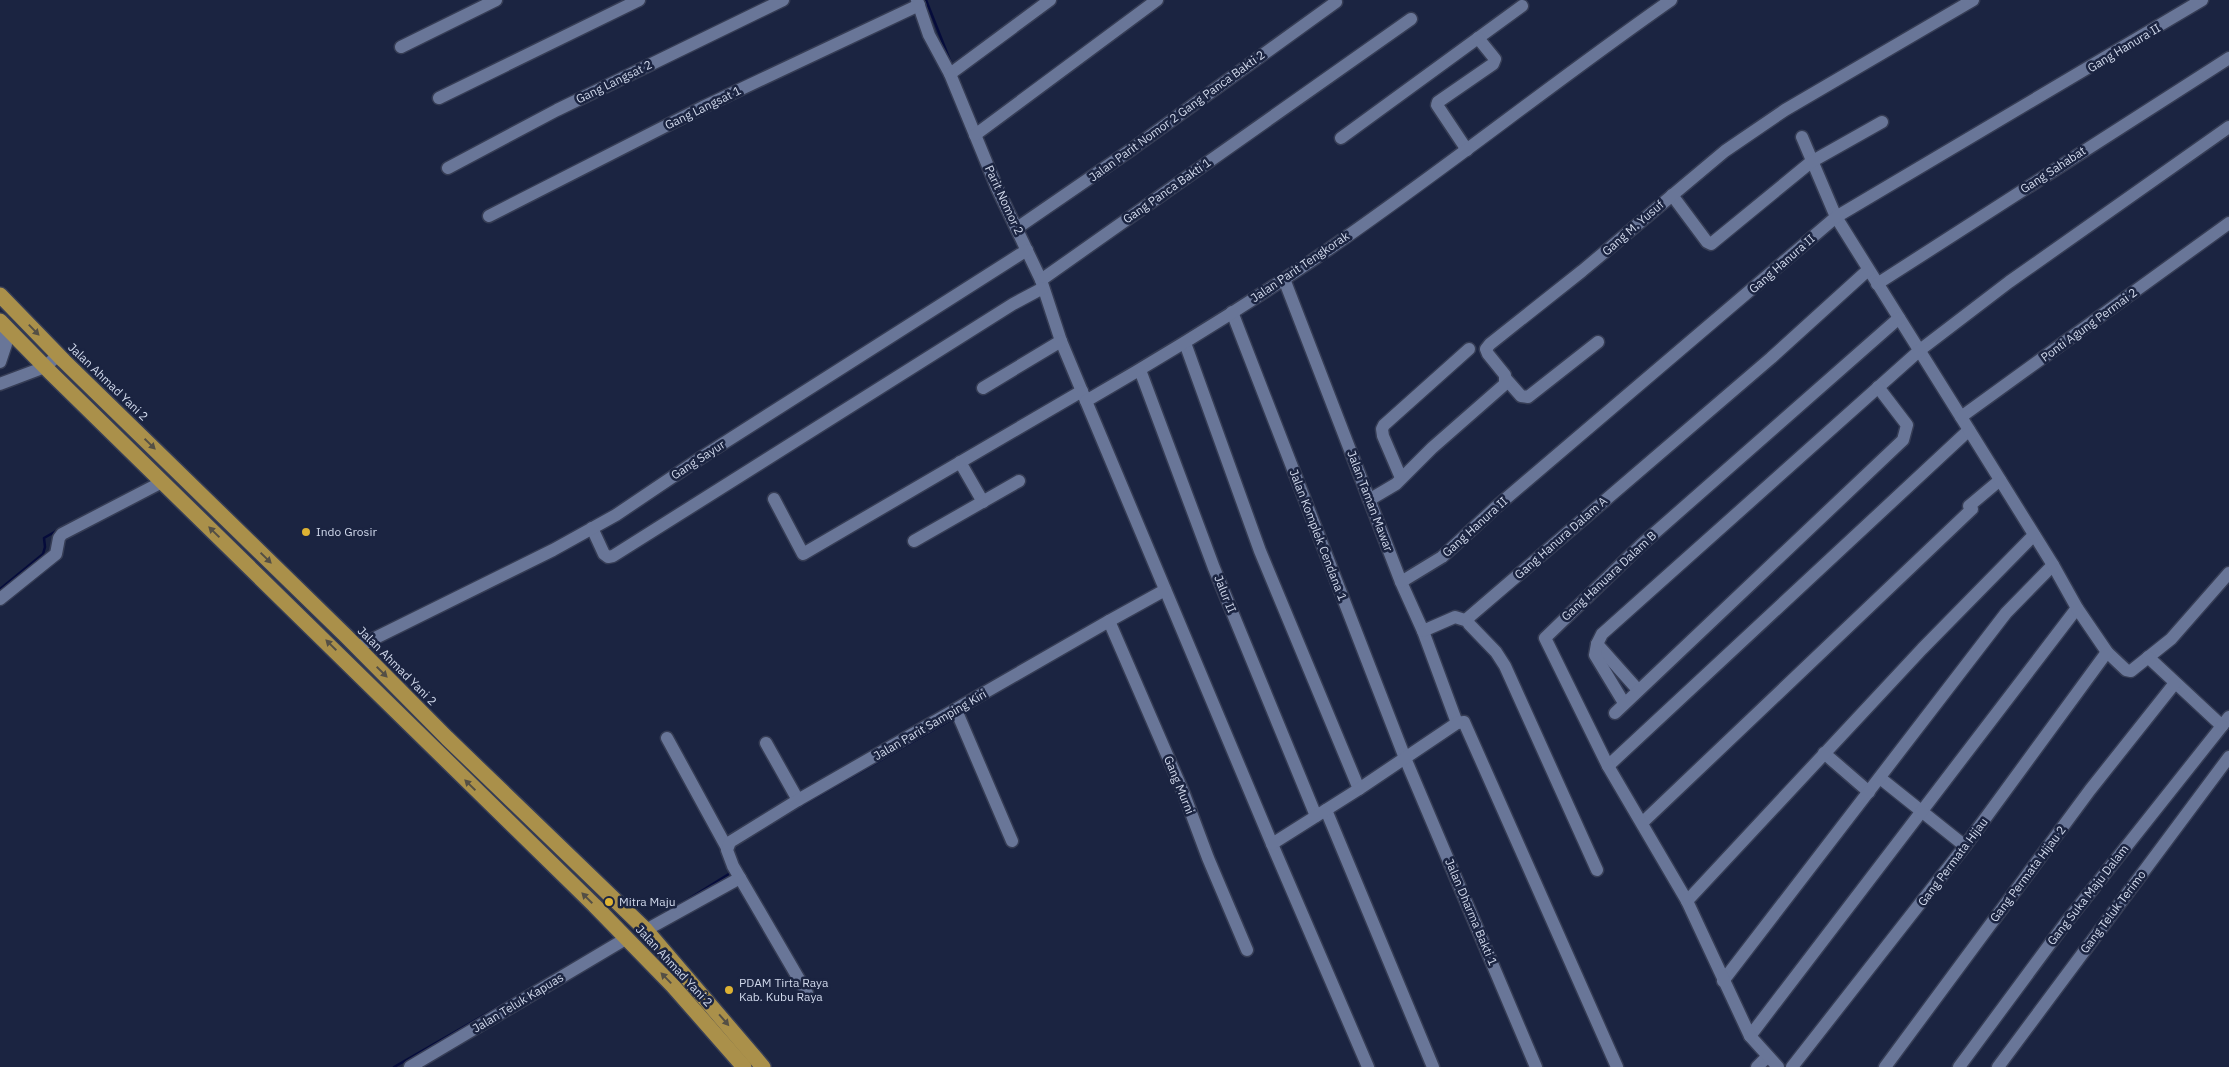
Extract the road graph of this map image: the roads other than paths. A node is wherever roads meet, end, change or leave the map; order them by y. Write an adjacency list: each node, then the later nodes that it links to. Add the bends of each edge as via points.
1 (496, 0): 14 (street)
2 (639, 0): 17 (street)
3 (783, 0): 25 (street, Gang Langsat 2, via 574,101)
4 (1050, 0): 16 (street)
5 (1157, 0): 20 (street)
6 (1671, 0): 23 (street, Jalan Parit Tengkorak)
7 (1973, 0): 26 (street, Gang M. Yusuf, via 1785,110 1725,150)
8 (2202, 0): 28 (street, Gang Hanura II)
9 (918, 2): 16 (street, Parit Nomor 2); 27 (street, Gang Langsat 1)
10 (1336, 2): 30 (street, Jalan Parit Nomor 2 Gang Panca Bakti 2)
11 (1522, 6): 13 (street)
12 (1411, 19): 34 (street, Gang Panca Bakti 1)
13 (1478, 38): 21 (street); 23 (street, via 1495,59 1494,64 1438,102 1437,106)
14 (401, 47)
15 (2229, 58): 35 (street, Gang Sahabat)
16 (950, 74): 20 (street, Parit Nomor 2)
17 (439, 98)
18 (1882, 122): 24 (street)
19 (2229, 127): 44 (street, via 2009,282)
20 (975, 135): 30 (street, Parit Nomor 2)
21 (1342, 138)
22 (1802, 138): 24 (street)
23 (1467, 150): 33 (street, Jalan Parit Tengkorak)
24 (1811, 162): 26 (street, via 1711,244); 28 (street)
25 (448, 168)
26 (1672, 195): 49 (street, Gang M. Yusuf, via 1490,344 1486,349 1488,354)
27 (489, 216)
28 (1836, 217): 32 (street); 69 (street, Gang Hanura II, via 1496,507 1442,557)
29 (2229, 223): 54 (street, Ponti Agung Permai 2)
30 (1017, 228): 31 (street, Parit Nomor 2)
31 (1027, 250): 34 (street, Parit Nomor 2); 64 (street, Gang Sayur)
32 (1868, 270): 35 (street); 74 (street, Gang Hanura Dalam A)
33 (1284, 279): 37 (street, Jalan Parit Tengkorak); 62 (street, Jalan Taman Mawar)
34 (1042, 284): 40 (street, Parit Nomor 2); 64 (street, Gang Panca Bakti 1, via 613,556 604,554)
35 (1878, 284): 38 (street)
36 (0, 295): 45 (highway, Jalan Ahmad Yani 2, one-way to 45)
37 (1232, 312): 42 (street, Jalan Parit Tengkorak); 93 (street, Jalan Komplek Cendana 1)
38 (1899, 318): 44 (street); 94 (street, Gang Hanuara Dalam B, via 1640,546 1546,635)
39 (2, 323): 46 (street, via 6,344); 47 (highway, Jalan Ahmad Yani 2)
40 (1061, 341): 52 (street); 53 (street, Parit Nomor 2)
41 (1598, 342): 49 (street, Gang M. Yusuf, via 1528,398 1521,396)
42 (1185, 343): 48 (street, Jalan Parit Tengkorak); 96 (street, via 1260,551)
43 (1469, 349): 57 (street, via 1384,424 1383,436)
44 (1920, 350): 51 (street); 54 (street)
45 (58, 355): 47 (street); 77 (highway, Jalan Ahmad Yani 2, one-way to 77)
46 (0, 362)
47 (45, 367): 50 (street); 60 (highway, Jalan Ahmad Yani 2)
48 (1140, 370): 53 (street, Jalan Parit Tengkorak); 100 (street, Jalur II, via 1214,568)
49 (1506, 380): 57 (street)
50 (0, 384)
51 (1878, 387): 76 (street, via 1602,634); 81 (street, via 1907,426 1903,440)
52 (983, 388)
53 (1084, 396): 56 (street, Jalan Parit Tengkorak); 70 (street)
54 (1961, 418): 55 (street)
55 (1969, 430): 58 (street); 94 (street)
56 (960, 462): 61 (street, Jalan Parit Tengkorak, via 803,554); 63 (street)
57 (1401, 478): 62 (street, via 1391,488)
58 (2000, 480): 65 (street); 101 (street)
59 (1019, 481): 63 (street)
60 (162, 482): 71 (street, via 62,534 56,554); 90 (highway, Jalan Ahmad Yani 2, one-way to 60)
61 (774, 499)
62 (1369, 500): 69 (street, Jalan Taman Mawar)
63 (983, 502): 66 (street)
64 (592, 528): 77 (street, Gang Sayur)
65 (2034, 534): 67 (street); 91 (street)
66 (914, 541)
67 (2054, 565): 72 (street); 95 (street, via 2006,612)
68 (2229, 573): 79 (street, via 2171,639)
69 (1402, 582): 75 (street, Jalan Taman Mawar)
70 (1165, 590): 73 (street, Jalan Parit Samping Kiri); 103 (street)
71 (0, 600)
72 (2077, 608): 78 (street); 99 (street)
73 (1109, 620): 84 (street, Jalan Parit Samping Kiri); 111 (street, Gang Murni, via 1184,794)
74 (1468, 621): 75 (street, via 1455,617); 106 (street, via 1505,666)
75 (1423, 631): 86 (street, Jalan Taman Mawar)
76 (1597, 644): 81 (street); 82 (street, via 1595,655)
77 (357, 647): 87 (highway, Jalan Ahmad Yani 2, one-way to 87)
78 (2107, 652): 79 (street, via 2129,671); 104 (street, Gang Permata Hijau)
79 (2148, 657): 80 (street)
80 (2174, 683): 85 (street); 126 (street, Gang Permata Hijau 2, via 2090,790)
81 (1638, 690): 82 (street)
82 (1624, 703): 83 (street)
83 (1615, 712)
84 (958, 715): 98 (street, Jalan Parit Samping Kiri); 102 (street)
85 (2225, 721): 127 (street, Gang Suka Maju Dalam, via 2064,925)
86 (1457, 722): 93 (street); 122 (street, via 1465,724)
87 (447, 738): 90 (highway); 109 (highway, Jalan Ahmad Yani 2)
88 (667, 738): 105 (street)
89 (766, 743): 98 (street)
90 (434, 750): 110 (highway, Jalan Ahmad Yani 2, one-way to 90)
91 (1824, 753): 97 (street); 108 (street)
92 (2229, 757): 128 (street, Gang Teluk Terimo)
93 (1405, 758): 96 (street); 121 (street, Jalan Dharma Bakti 1)
94 (1608, 766): 101 (street, Gang Hanuara Dalam B)
95 (1880, 778): 97 (street); 99 (street)
96 (1359, 789): 100 (street)
97 (1869, 792): 112 (street)
98 (798, 800): 105 (street, Jalan Parit Samping Kiri, via 733,839)
99 (1922, 812): 104 (street); 114 (street)
100 (1321, 813): 103 (street); 120 (street, Jalur II)
101 (1642, 823): 108 (street, Gang Hanuara Dalam B)
102 (1012, 841)
103 (1272, 844): 119 (street)
104 (1965, 846): 125 (street, Gang Permata Hijau)
105 (728, 848): 107 (street)
106 (1597, 870)
107 (737, 872): 109 (street); 113 (street)
108 (1687, 901): 112 (street, Gang Hanuara Dalam B)
109 (642, 927): 118 (highway, Jalan Ahmad Yani 2, one-way to 118)
110 (624, 935): 116 (street, Jalan Teluk Kapuas); 117 (highway, Jalan Ahmad Yani 2, one-way to 110)
111 (1246, 950)
112 (1723, 981): 114 (street, Gang Hanuara Dalam B)
113 (807, 993)
114 (1750, 1036): 115 (street, Gang Hanuara Dalam B)
115 (1767, 1057): 123 (street); 124 (street, Gang Hanuara Dalam B)
116 (410, 1067)
117 (744, 1067)
118 (763, 1067)
119 (1368, 1067)
120 (1433, 1067)
121 (1536, 1067)
122 (1617, 1067)
123 (1757, 1067)
124 (1778, 1067)
125 (1792, 1067)
126 (1885, 1067)
127 (1958, 1067)
128 (1998, 1067)

